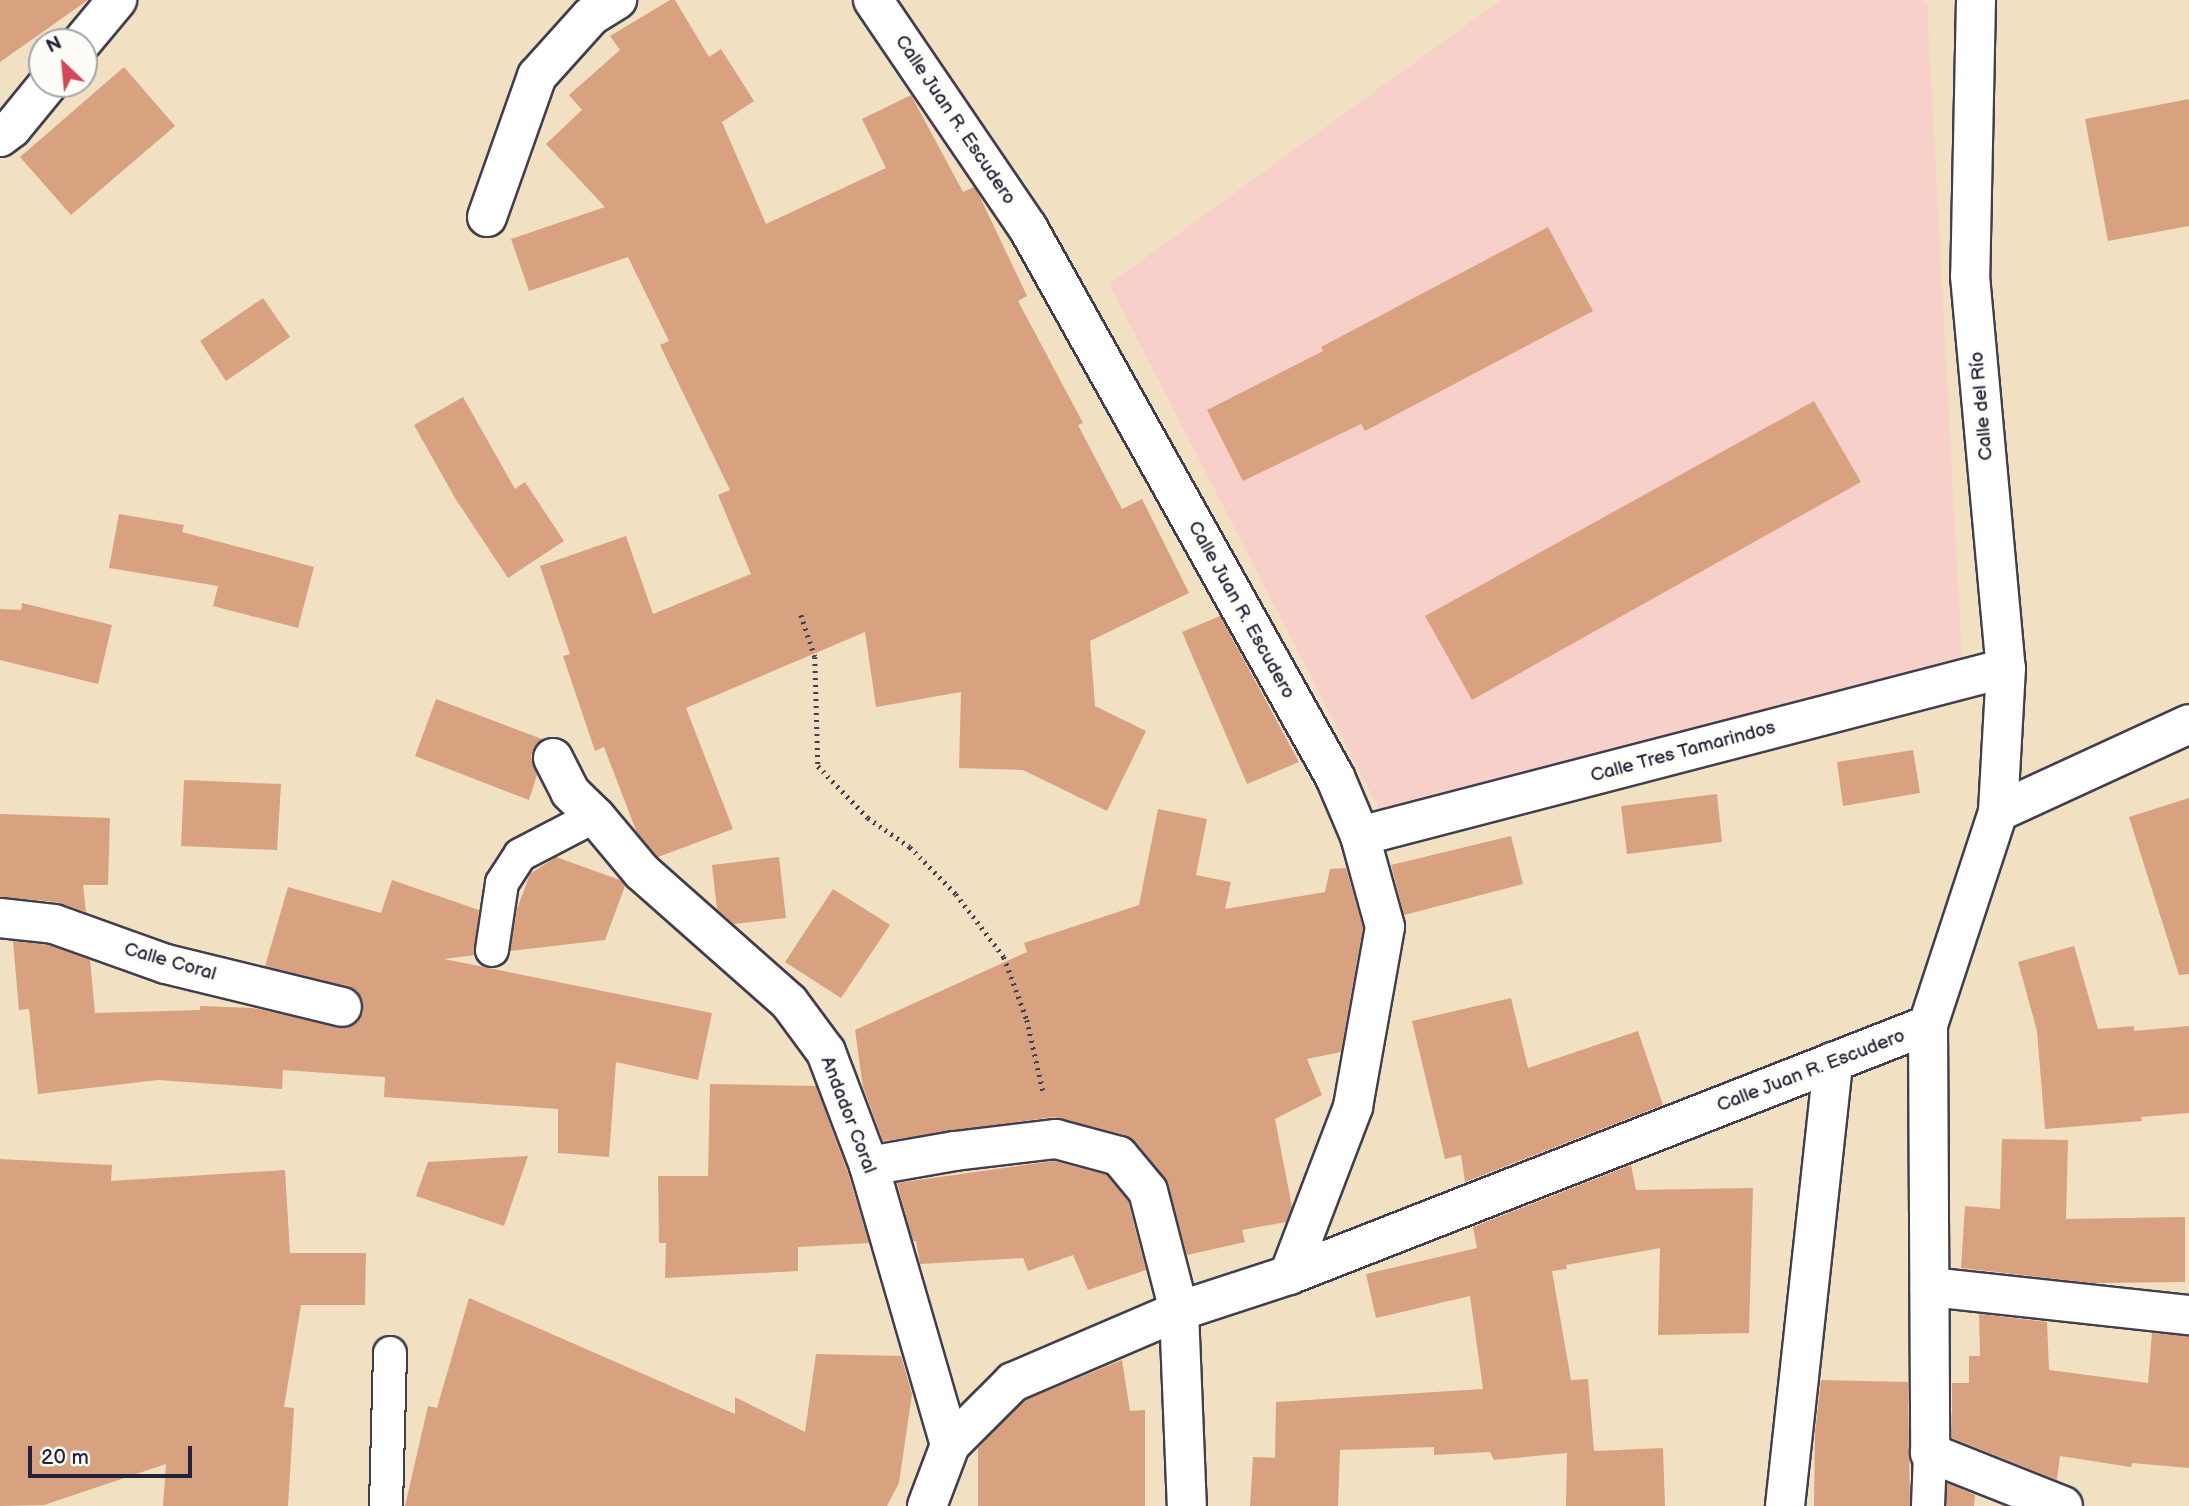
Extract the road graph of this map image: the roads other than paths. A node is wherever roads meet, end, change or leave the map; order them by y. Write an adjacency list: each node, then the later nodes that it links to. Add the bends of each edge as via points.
1 (117, 0): 5 (street)
2 (617, 0): 8 (street, via 591,16 537,76)
3 (873, 0): 14 (street, Calle Juan R. Escudero, via 1028,228 1335,777)
4 (1976, 0): 9 (street, Calle del Río, via 1970,276)
5 (94, 28)
6 (37, 98): 7 (street)
7 (0, 137)
8 (487, 217)
9 (2006, 668): 12 (street, Calle del Río); 14 (street, Calle Tres Tamarindos)
10 (2189, 724): 12 (street)
11 (553, 758): 13 (street, Andador Coral, via 570,792)
12 (1998, 812): 18 (street, Calle Juan R. Escudero)
13 (595, 816): 16 (lane, via 520,855 502,883); 20 (street, Andador Coral, via 642,872 789,1002 826,1052)
14 (1360, 836): 21 (street, Calle Juan R. Escudero, via 1385,927 1353,1107)
15 (0, 918): 17 (street, Calle Coral, via 54,925 166,964)
16 (492, 950)
17 (342, 1007)
18 (1928, 1025): 19 (street, Calle Juan R. Escudero); 22 (street)
19 (1833, 1062): 21 (street, Calle Juan R. Escudero); 31 (street)
20 (869, 1166): 23 (street, via 1056,1139 1119,1156 1148,1191); 26 (street, Andador Coral)
21 (1289, 1275): 23 (street, Calle Juan R. Escudero)
22 (1930, 1287): 24 (street); 27 (street)
23 (1179, 1311): 26 (street, Calle Juan R. Escudero, via 1013,1382); 30 (street)
24 (2189, 1315)
25 (390, 1353): 28 (lane)
26 (950, 1445): 29 (street)
27 (1930, 1452): 32 (lane); 33 (street)
28 (386, 1506)
29 (927, 1506)
30 (1187, 1506)
31 (1786, 1506)
32 (1928, 1506)
33 (2063, 1506)

